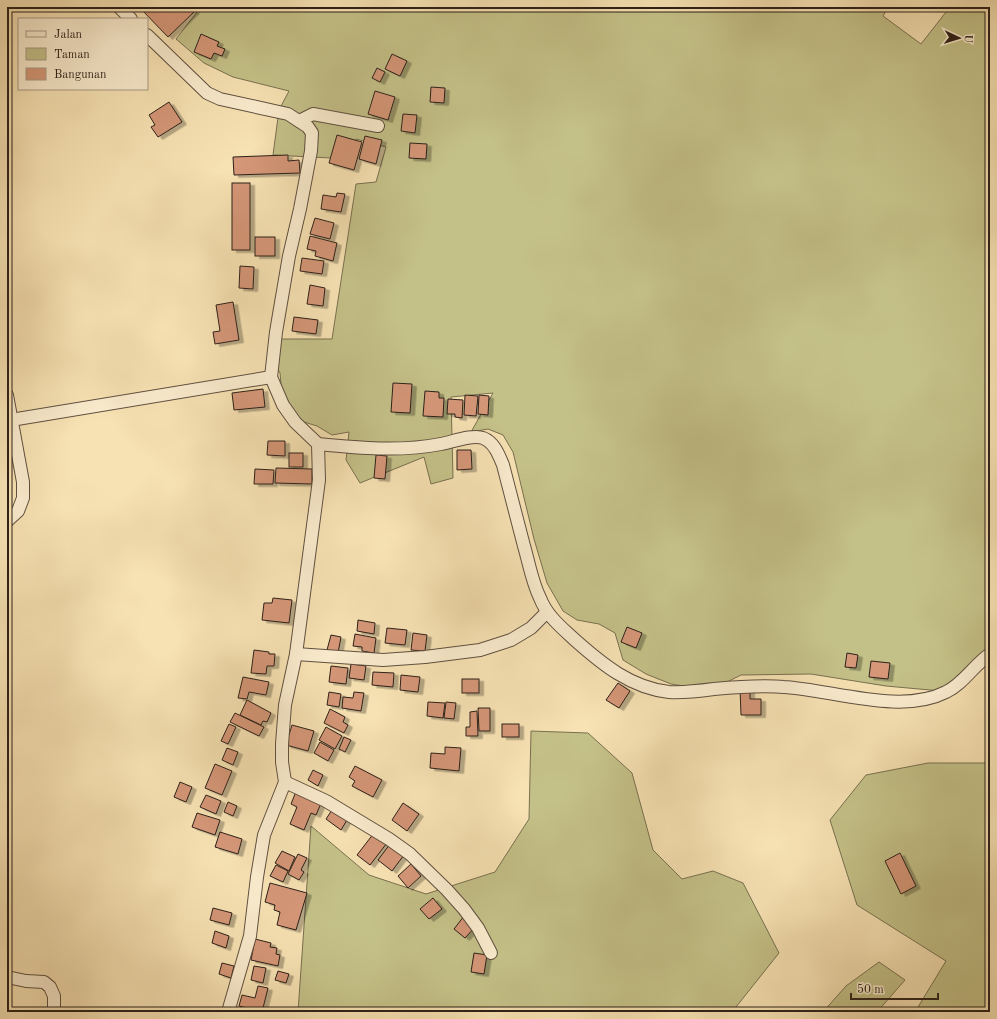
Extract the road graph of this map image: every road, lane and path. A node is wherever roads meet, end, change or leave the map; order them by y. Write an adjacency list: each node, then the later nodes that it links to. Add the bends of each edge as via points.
1 (119, 7): 2 (street)
2 (130, 18)
3 (148, 36): 4 (street, via 207,93 220,99 288,114)
4 (299, 120): 5 (street, via 313,114); 6 (street, via 312,133 311,151 288,256)
5 (378, 126)
6 (271, 377): 8 (street); 9 (street, via 283,405 294,422)
7 (7, 395): 8 (street)
8 (11, 420): 10 (street, via 23,482 23,498 18,511)
9 (318, 444): 11 (street, via 393,449 414,448 474,437 490,442 498,452 503,465 533,578); 12 (street, via 319,480)
10 (7, 521)
11 (547, 612): 12 (street, via 531,628 511,640 480,650 383,660); 13 (street, via 559,626 618,674 650,689 669,692 762,686 808,689 877,700 919,700 948,692)
12 (296, 654): 14 (street, via 285,705 282,750)
13 (990, 654)
14 (285, 782): 15 (street, via 326,801 410,854 464,909); 18 (street, via 264,835 250,936)
15 (491, 953)
16 (7, 977): 17 (street, via 44,982 54,996)
17 (54, 1012)
18 (228, 1012)

